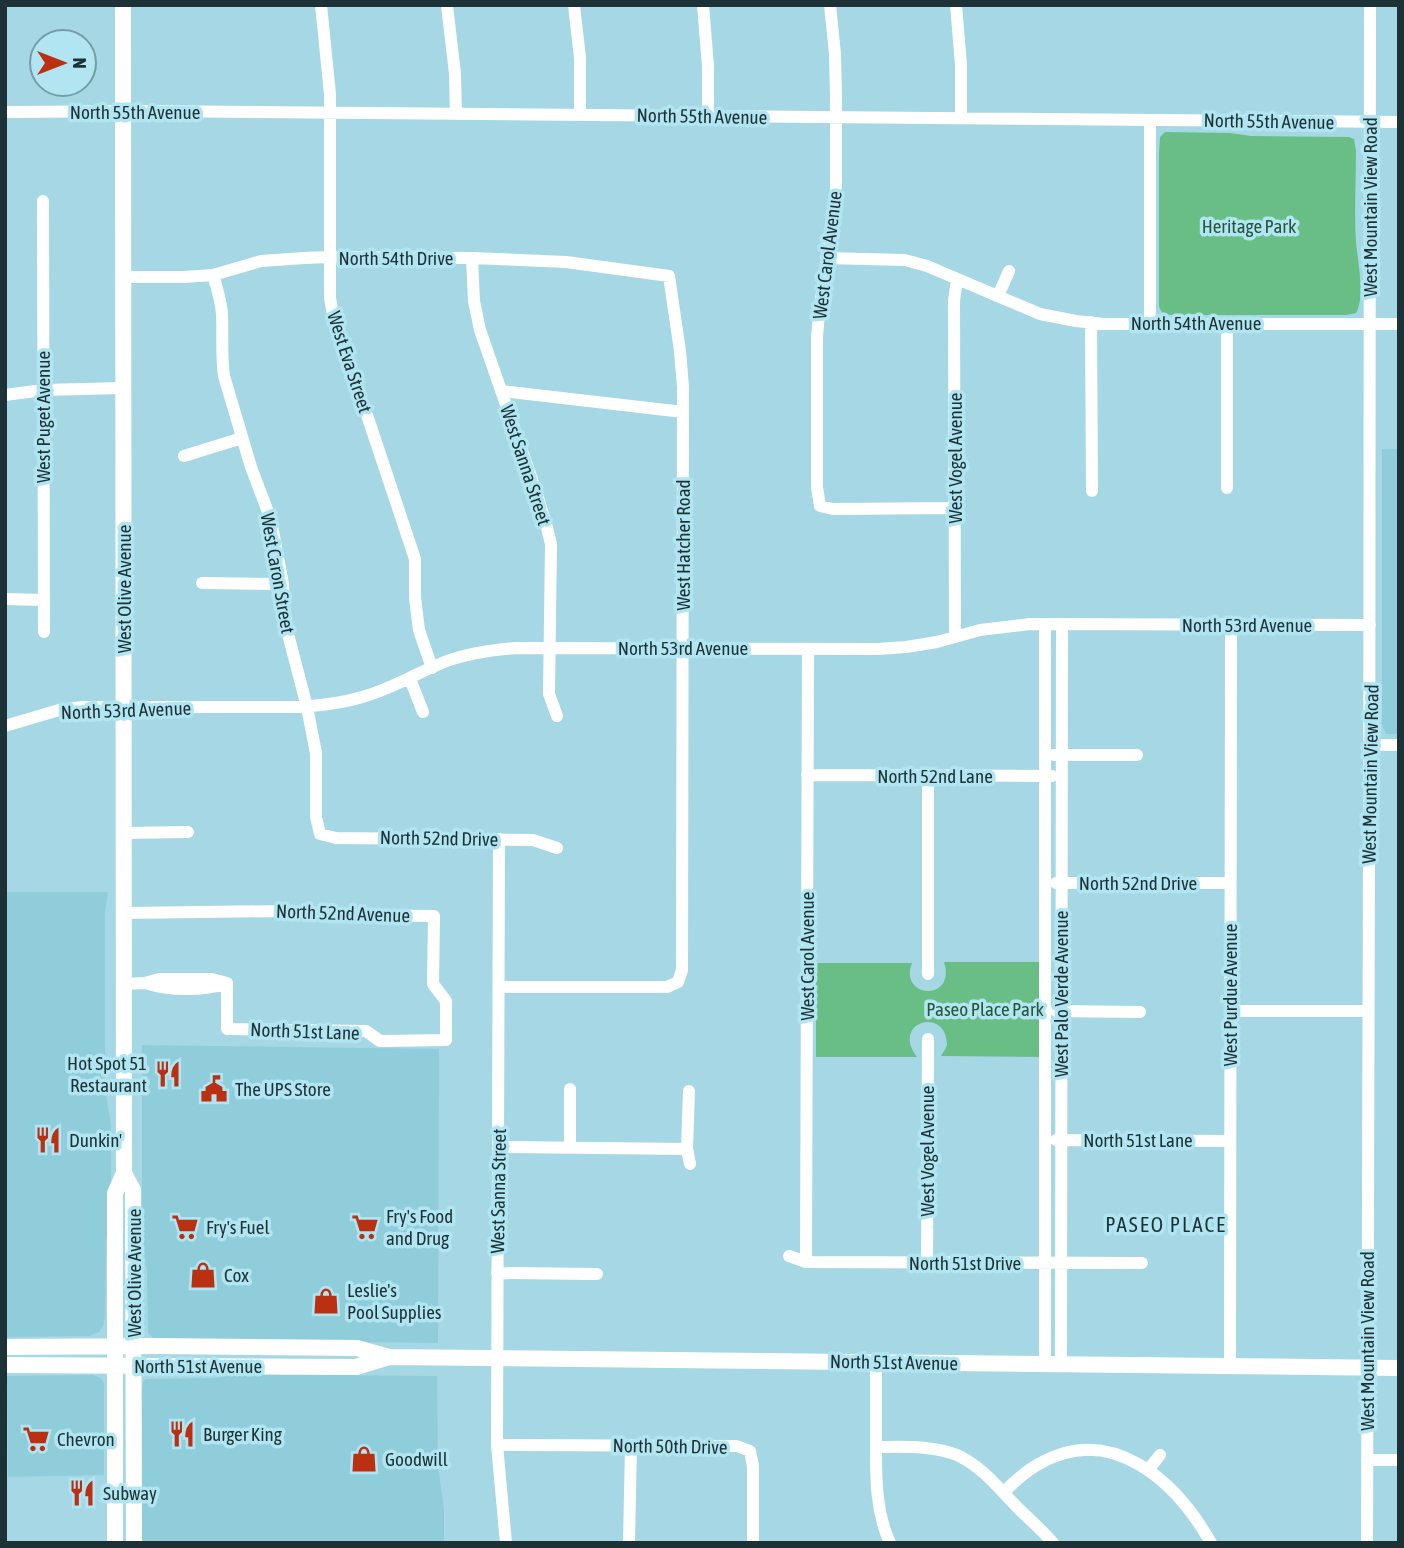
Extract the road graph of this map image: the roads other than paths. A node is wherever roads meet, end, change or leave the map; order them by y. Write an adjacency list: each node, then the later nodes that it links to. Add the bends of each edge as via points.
1 (123, 5): 9 (main road, West Olive Avenue)
2 (321, 5): 11 (street, West Eva Street)
3 (447, 5): 12 (street)
4 (574, 5): 13 (street)
5 (702, 5): 14 (street)
6 (830, 5): 15 (street, West Carol Avenue)
7 (956, 5): 16 (street)
8 (1370, 5): 18 (street, West Mountain View Road)
9 (122, 111): 10 (street, North 55th Avenue); 11 (street, North 55th Avenue); 27 (main road, West Olive Avenue)
10 (5, 112)
11 (330, 113): 12 (street, North 55th Avenue); 21 (street, West Eva Street)
12 (456, 114): 13 (street, North 55th Avenue)
13 (580, 115): 14 (street, North 55th Avenue)
14 (708, 116): 15 (street, North 55th Avenue)
15 (836, 118): 16 (street, North 55th Avenue); 23 (street, West Carol Avenue, via 836,194)
16 (961, 118): 17 (street, North 55th Avenue)
17 (1150, 120): 18 (street, North 55th Avenue); 31 (street)
18 (1370, 122): 19 (street, North 55th Avenue); 33 (street, West Mountain View Road)
19 (1399, 122)
20 (43, 201): 36 (street, West Puget Avenue)
21 (330, 257): 22 (street, North 54th Drive); 25 (street, North 54th Drive, via 261,261); 58 (street, West Eva Street, via 335,326 415,559 419,630)
22 (472, 258): 26 (street, North 54th Drive, via 566,262); 37 (street, West Sanna Street, via 480,330)
23 (826, 258): 28 (street, North 54th Avenue, via 905,260); 44 (street, West Carol Avenue, via 817,337 820,506)
24 (1009, 271): 29 (street)
25 (214, 275): 27 (street, North 54th Drive); 40 (street, West Caron Street, via 222,315 224,376)
26 (670, 276): 39 (street, West Hatcher Road)
27 (123, 277): 35 (main road, West Olive Avenue)
28 (957, 278): 29 (street, North 54th Avenue); 44 (street, West Vogel Avenue)
29 (998, 296): 30 (street, North 54th Avenue, via 1040,314)
30 (1091, 322): 31 (street, North 54th Avenue); 43 (street)
31 (1150, 323): 32 (street, North 54th Avenue)
32 (1227, 323): 33 (street, North 54th Avenue); 42 (street)
33 (1370, 323): 34 (street, North 54th Avenue); 52 (street, West Mountain View Road)
34 (1399, 324)
35 (123, 388): 36 (street); 60 (main road, West Olive Avenue)
36 (43, 390): 38 (street); 48 (street, West Puget Avenue)
37 (501, 391): 39 (street); 55 (street, West Sanna Street, via 551,544)
38 (5, 395)
39 (683, 412): 56 (street, West Hatcher Road)
40 (242, 438): 41 (street); 46 (street, West Caron Street, via 271,520)
41 (184, 456)
42 (1227, 488)
43 (1092, 491)
44 (955, 508): 54 (street, West Vogel Avenue)
45 (202, 583): 46 (street)
46 (284, 584): 61 (street, West Caron Street, via 288,634)
47 (5, 599): 48 (street)
48 (43, 600): 53 (street, West Puget Avenue)
49 (1045, 624): 50 (street, North 53rd Avenue); 54 (street, North 53rd Avenue, via 1004,626); 67 (street, West Palo Verde Avenue)
50 (1062, 624): 51 (street, North 53rd Avenue); 68 (street, West Palo Verde Avenue)
51 (1231, 625): 52 (street, North 53rd Avenue); 81 (street, West Purdue Avenue)
52 (1370, 625): 65 (street, West Mountain View Road)
53 (44, 632)
54 (955, 637): 57 (street, North 53rd Avenue, via 906,647)
55 (549, 647): 56 (street, North 53rd Avenue); 58 (street, North 53rd Avenue, via 468,654); 63 (street, West Sanna Street, via 549,694)
56 (683, 649): 57 (street, North 53rd Avenue); 85 (street, West Hatcher Road, via 682,970 678,982 667,987)
57 (808, 649): 70 (street, West Carol Avenue)
58 (432, 668): 59 (street, North 53rd Avenue)
59 (410, 679): 61 (street, North 53rd Avenue, via 363,697); 62 (street)
60 (122, 707): 61 (street, North 53rd Avenue); 64 (street, North 53rd Avenue, via 59,710); 75 (main road, West Olive Avenue)
61 (307, 707): 76 (street, West Caron Street, via 316,754)
62 (423, 712)
63 (557, 716)
64 (5, 726)
65 (1370, 745): 66 (street); 88 (street, West Mountain View Road)
66 (1399, 745)
67 (1045, 755): 68 (street); 72 (street, West Palo Verde Avenue)
68 (1062, 755): 69 (street); 73 (street, West Palo Verde Avenue)
69 (1137, 755)
70 (807, 775): 71 (street, North 52nd Lane); 104 (street, West Carol Avenue)
71 (928, 776): 72 (street, North 52nd Lane); 83 (street)
72 (1045, 776): 73 (street, North 52nd Lane); 79 (street, West Palo Verde Avenue)
73 (1062, 776): 80 (street, West Palo Verde Avenue)
74 (188, 832): 75 (street)
75 (123, 833): 82 (main road, West Olive Avenue)
76 (320, 834): 77 (street, North 52nd Drive, via 337,838)
77 (499, 839): 78 (street, North 52nd Drive, via 533,840); 85 (street, West Sanna Street)
78 (557, 848)
79 (1045, 883): 80 (street, North 52nd Drive); 86 (street, West Palo Verde Avenue)
80 (1062, 883): 81 (street, North 52nd Drive); 87 (street, West Palo Verde Avenue)
81 (1230, 883): 90 (street, West Purdue Avenue)
82 (124, 913): 84 (main road, West Olive Avenue); 92 (street, North 52nd Avenue, via 286,911 434,916 433,984 446,1001)
83 (928, 974)
84 (123, 984): 92 (street, North 51st Lane, via 159,979 227,983 228,1029 366,1031 380,1041); 102 (main road, West Olive Avenue)
85 (499, 987): 98 (street, West Sanna Street)
86 (1045, 1011): 87 (street); 95 (street, West Palo Verde Avenue)
87 (1062, 1011): 89 (street); 96 (street, West Palo Verde Avenue)
88 (1368, 1011): 90 (street); 122 (street, West Mountain View Road)
89 (1140, 1012)
90 (1230, 1012): 97 (street, West Purdue Avenue)
91 (928, 1039): 105 (street, West Vogel Avenue)
92 (446, 1040)
93 (570, 1089): 99 (street)
94 (689, 1091): 100 (street)
95 (1045, 1140): 96 (street, North 51st Lane); 106 (street, West Palo Verde Avenue)
96 (1061, 1140): 97 (street, North 51st Lane); 107 (street, West Palo Verde Avenue)
97 (1230, 1140): 120 (street, West Purdue Avenue)
98 (498, 1147): 99 (street); 109 (street, West Sanna Street)
99 (570, 1148): 100 (street)
100 (687, 1149): 101 (street)
101 (690, 1164)
102 (124, 1172): 111 (main road, West Olive Avenue, via 115,1193); 112 (main road, West Olive Avenue, via 133,1190)
103 (789, 1256): 104 (street, North 51st Drive)
104 (806, 1262): 105 (street, North 51st Drive)
105 (927, 1263): 106 (street, North 51st Drive)
106 (1045, 1263): 107 (street, North 51st Drive); 117 (street, West Palo Verde Avenue)
107 (1061, 1263): 108 (street, North 51st Drive); 117 (street, West Palo Verde Avenue)
108 (1142, 1263)
109 (497, 1273): 110 (street); 115 (street, West Sanna Street)
110 (597, 1274)
111 (114, 1346): 112 (main road, North 51st Avenue); 113 (main road, North 51st Avenue); 119 (main road, West Olive Avenue)
112 (134, 1346): 114 (main road, North 51st Avenue, via 357,1348); 121 (main road, West Olive Avenue)
113 (5, 1347)
114 (389, 1357): 115 (main road, North 51st Avenue); 121 (main road, North 51st Avenue, via 356,1367)
115 (497, 1358): 116 (main road, North 51st Avenue); 124 (street, West Sanna Street)
116 (876, 1362): 117 (main road, North 51st Avenue); 126 (street)
117 (1053, 1363): 120 (main road, North 51st Avenue)
118 (5, 1365): 119 (main road, North 51st Avenue)
119 (114, 1365): 121 (main road, North 51st Avenue); 132 (main road, West Olive Avenue)
120 (1230, 1365): 122 (main road, North 51st Avenue)
121 (134, 1366): 133 (main road, West Olive Avenue)
122 (1367, 1367): 123 (main road, North 51st Avenue); 128 (street, West Mountain View Road)
123 (1399, 1368)
124 (497, 1445): 125 (street, North 50th Drive); 134 (street, West Sanna Street)
125 (631, 1445): 135 (street); 136 (street, North 50th Drive, via 737,1446 750,1451)
126 (876, 1447): 131 (street, via 922,1447 956,1455 982,1470); 137 (street, via 878,1504)
127 (1160, 1455): 130 (street)
128 (1367, 1460): 129 (street); 140 (street, West Mountain View Road)
129 (1399, 1460)
130 (1148, 1469): 131 (street, via 1122,1455 1077,1450 1036,1465); 139 (street, via 1180,1499)
131 (1004, 1492): 138 (street)
132 (115, 1543)
133 (134, 1543)
134 (506, 1543)
135 (629, 1543)
136 (752, 1543)
137 (890, 1543)
138 (1053, 1543)
139 (1211, 1543)
140 (1367, 1543)

